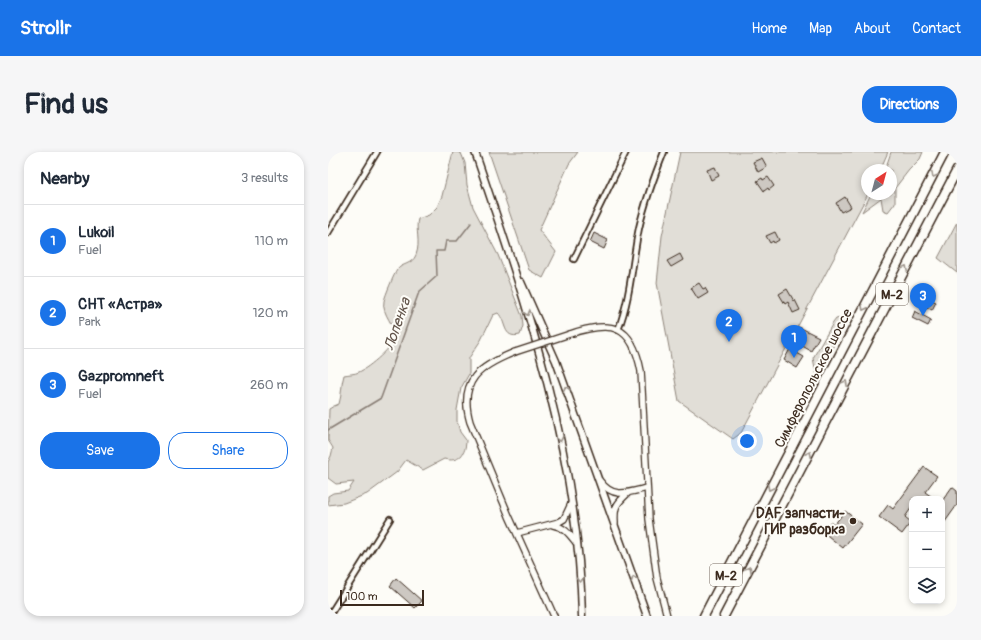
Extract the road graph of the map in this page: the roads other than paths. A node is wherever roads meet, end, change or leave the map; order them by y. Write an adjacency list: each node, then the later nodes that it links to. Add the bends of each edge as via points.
1 (377, 152): 7 (street)
2 (475, 152): 9 (main road)
3 (626, 152): 8 (street)
4 (664, 152): 10 (street, via 639,227 626,306)
5 (946, 152): 25 (highway, Симферопольское шоссе / М-2, one-way to 25)
6 (957, 170): 26 (highway, М-2, one-way to 6)
7 (328, 233)
8 (574, 259)
9 (512, 263): 11 (main road, one-way to 9, via 542,326); 14 (main road, one-way to 14, via 549,390 568,474)
10 (618, 330): 12 (street, via 626,334 632,342 638,354 641,370); 18 (street, bridge, via 594,326 515,352 486,366 468,388 466,404 470,422)
11 (598, 479): 13 (street, via 611,491); 17 (main road)
12 (647, 488): 13 (street); 24 (street, via 657,578)
13 (628, 493): 17 (street, via 616,505)
14 (571, 504): 16 (street, via 564,519); 19 (main road)
15 (390, 519): 20 (street)
16 (551, 525): 18 (street); 19 (street, via 565,529)
17 (615, 525): 23 (main road, one-way to 17)
18 (517, 533): 21 (street)
19 (577, 545): 22 (main road, one-way to 22)
20 (329, 616)
21 (554, 616)
22 (582, 616)
23 (646, 616)
24 (667, 616)
25 (704, 616)
26 (724, 616)

